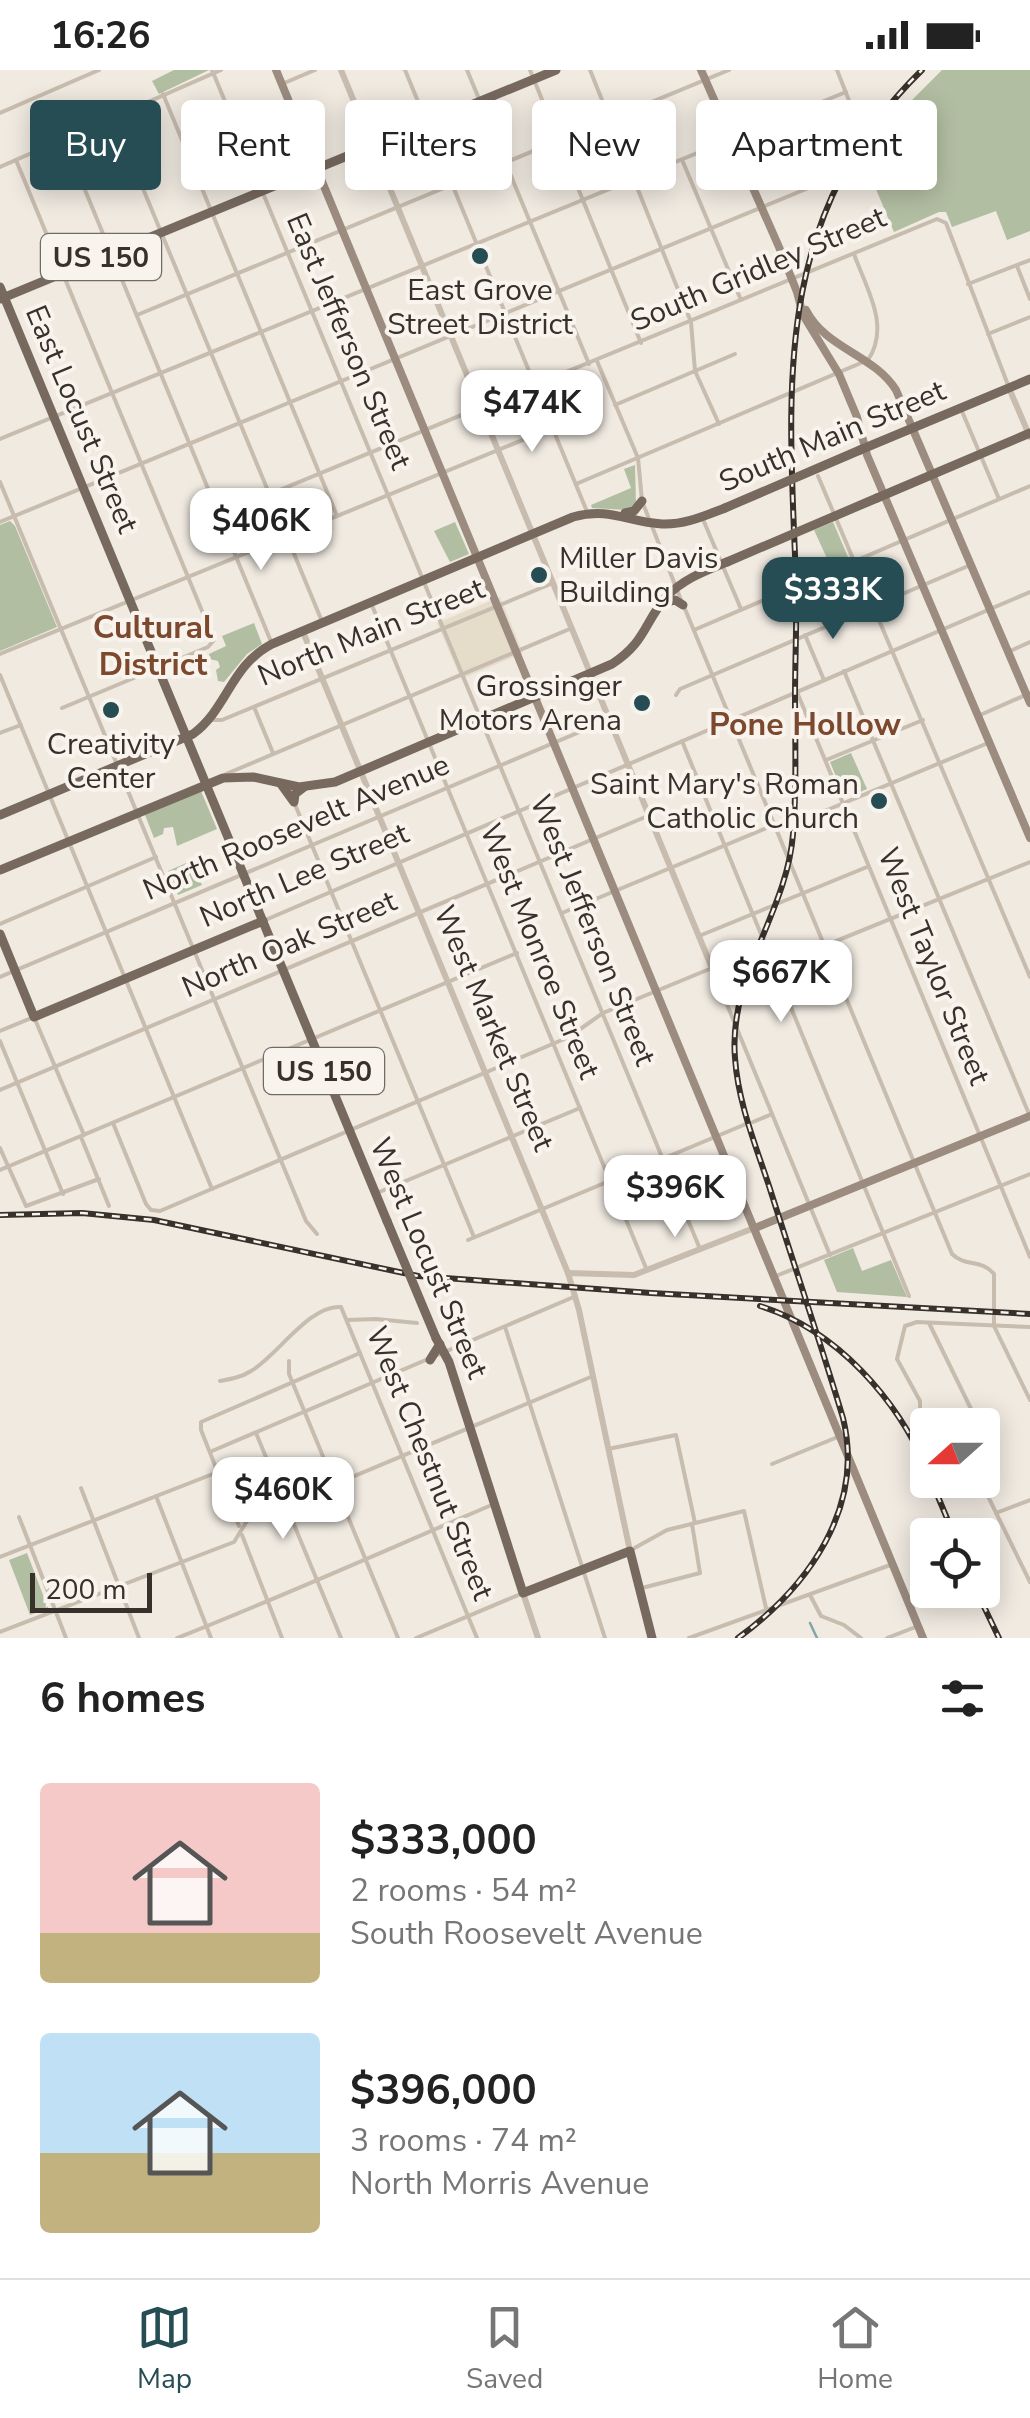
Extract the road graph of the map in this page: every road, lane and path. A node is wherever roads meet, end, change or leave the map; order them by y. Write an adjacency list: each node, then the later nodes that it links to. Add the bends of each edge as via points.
1 (99, 70): 30 (street)
2 (221, 70): 13 (street)
3 (276, 70): 16 (main road)
4 (315, 70): 16 (street)
5 (341, 70): 21 (street)
6 (405, 70): 22 (street)
7 (467, 70): 23 (street)
8 (556, 70): 14 (main road, US 150)
9 (590, 70): 26 (street)
10 (701, 70): 15 (main road)
11 (729, 70): 15 (street)
12 (837, 70): 17 (street)
13 (213, 72): 18 (street); 49 (street, East Jefferson Street)
14 (532, 75): 24 (main road, US 150); 25 (street)
15 (706, 80): 27 (street); 28 (main road)
16 (282, 84): 20 (main road)
17 (846, 92): 29 (street); 52 (street, via 859,126 823,182)
18 (163, 94): 19 (street); 53 (street)
19 (149, 100)
20 (289, 100)
21 (353, 100)
22 (417, 100)
23 (479, 100)
24 (484, 100)
25 (542, 100)
26 (602, 100)
27 (655, 100)
28 (715, 100)
29 (827, 100)
30 (0, 112)
31 (30, 154): 33 (street)
32 (696, 154): 34 (street)
33 (16, 160): 36 (street); 67 (street)
34 (682, 160): 35 (street); 55 (street)
35 (676, 162)
36 (0, 167)
37 (512, 177): 54 (street)
38 (325, 188): 56 (main road)
39 (85, 190): 61 (street)
40 (143, 190): 57 (street)
41 (268, 190): 49 (main road, US 150)
42 (391, 190): 51 (street)
43 (440, 190): 51 (street)
44 (454, 190): 58 (street)
45 (579, 190): 50 (street)
46 (608, 190): 50 (street)
47 (636, 190): 59 (street)
48 (754, 190): 52 (main road)
49 (263, 192): 53 (main road, US 150); 60 (street, East Jefferson Street)
50 (583, 200): 54 (street); 66 (street)
51 (398, 207): 56 (street); 64 (street)
52 (762, 208): 55 (street); 69 (main road)
53 (212, 213): 57 (main road, US 150); 68 (street)
54 (530, 222): 58 (street); 72 (street)
55 (711, 228): 59 (street); 77 (street)
56 (342, 229): 60 (street); 71 (main road)
57 (161, 233): 61 (main road, US 150); 75 (street)
58 (477, 244): 64 (street); 79 (street)
59 (661, 249): 66 (street); 82 (street)
60 (288, 252): 68 (street); 78 (street, East Jefferson Street)
61 (111, 253): 67 (main road, US 150); 80 (street)
62 (854, 254): 69 (street, South Gridley Street); 70 (street, South Gridley Street, via 942,220); 90 (street, via 878,324)
63 (1030, 260): 65 (street)
64 (422, 266): 71 (street); 85 (street)
65 (1017, 266): 70 (street); 76 (street)
66 (611, 270): 72 (street); 86 (street)
67 (62, 273): 74 (main road, US 150); 100 (street)
68 (237, 273): 75 (street); 83 (street)
69 (792, 279): 73 (main road); 77 (street, South Gridley Street)
70 (968, 284): 84 (street)
71 (367, 289): 78 (street); 89 (main road)
72 (559, 292): 79 (street); 92 (street)
73 (798, 292): 90 (main road, via 820,330); 95 (main road, via 806,322)
74 (1, 294): 105 (main road, East Locust Street / US 150)
75 (186, 295): 80 (street); 87 (street)
76 (1030, 299)
77 (741, 300): 82 (street, South Gridley Street)
78 (312, 311): 83 (street); 97 (street, East Jefferson Street)
79 (506, 314): 85 (street); 98 (street)
80 (136, 315): 94 (street)
81 (1030, 317): 84 (street)
82 (691, 322): 86 (street, South Gridley Street); 93 (street)
83 (261, 332): 87 (street); 101 (street)
84 (988, 334): 99 (street)
85 (451, 336): 89 (street); 103 (street)
86 (640, 343): 91 (street, South Gridley Street)
87 (211, 353): 94 (street); 106 (street)
88 (734, 354): 93 (street)
89 (396, 359): 97 (street); 110 (main road)
90 (868, 360): 95 (street); 109 (main road, via 894,385)
91 (597, 361): 92 (street, South Gridley Street); 102 (street)
92 (588, 364): 98 (street, South Gridley Street)
93 (695, 371): 102 (street); 107 (street)
94 (161, 374): 100 (street); 113 (street)
95 (839, 374): 107 (street); 114 (main road)
96 (1030, 379): 99 (main road, South Main Street)
97 (342, 381): 101 (street); 116 (street, East Jefferson Street)
98 (536, 386): 103 (street, South Gridley Street); 108 (street)
99 (1009, 388): 104 (main road, South Main Street); 111 (street)
100 (112, 393): 105 (street); 119 (street)
101 (290, 402): 106 (street); 121 (street)
102 (616, 405): 118 (street)
103 (482, 409): 110 (street, South Gridley Street); 115 (street)
104 (961, 409): 109 (main road, South Main Street); 117 (street)
105 (54, 417): 112 (street); 127 (main road, East Locust Street / US 150)
106 (240, 423): 113 (street); 129 (street)
107 (719, 424): 118 (street)
108 (552, 428): 115 (street); 125 (street)
109 (913, 429): 114 (main road, South Main Street); 122 (main road)
110 (426, 431): 116 (street, South Gridley Street); 120 (main road)
111 (1030, 435): 117 (main road)
112 (0, 439)
113 (190, 444): 119 (street); 135 (street)
114 (862, 449): 130 (main road); 138 (main road, South Main Street, bridge)
115 (499, 450): 120 (street); 142 (street)
116 (372, 453): 121 (street, South Gridley Street); 128 (street, East Jefferson Street)
117 (980, 454): 122 (main road); 131 (street)
118 (638, 458): 125 (street); 132 (street)
119 (141, 464): 127 (street); 150 (street)
120 (443, 472): 128 (street); 146 (main road)
121 (320, 474): 129 (street, South Gridley Street); 137 (street)
122 (932, 474): 130 (main road); 139 (main road)
123 (818, 476): 147 (street)
124 (0, 482): 136 (street)
125 (576, 484): 133 (street)
126 (1030, 486): 131 (street)
127 (84, 487): 136 (street); 156 (main road, East Locust Street / US 150)
128 (388, 494): 137 (street); 151 (street, East Jefferson Street)
129 (269, 495): 135 (street, South Gridley Street); 143 (street)
130 (881, 497): 144 (main road); 148 (main road, bridge)
131 (1000, 499): 139 (street)
132 (642, 501): 134 (main road); 141 (street)
133 (588, 514): 134 (main road); 142 (main road)
134 (622, 514): 141 (main road)
135 (219, 515): 145 (street)
136 (14, 516): 140 (street); 167 (street)
137 (337, 516): 143 (street)
138 (702, 517): 141 (main road, South Main Street); 148 (street)
139 (951, 520): 144 (street); 149 (main road)
140 (0, 522)
141 (650, 523): 154 (street)
142 (533, 534): 146 (main road); 152 (street)
143 (286, 536): 145 (street); 164 (street)
144 (903, 540): 147 (street); 153 (main road)
145 (236, 557): 150 (street); 173 (street)
146 (478, 557): 151 (main road); 160 (main road)
147 (855, 560): 161 (street); 162 (street)
148 (724, 563): 154 (main road); 162 (street)
149 (970, 566): 153 (street); 163 (main road)
150 (189, 576): 156 (street); 179 (street, via 214,644)
151 (424, 580): 157 (main road); 165 (street, East Jefferson Street)
152 (553, 583): 160 (street, North Main Street); 166 (street)
153 (923, 586): 161 (street); 169 (main road)
154 (676, 588): 158 (main road); 159 (street)
155 (1030, 592): 163 (street, North Lee Street)
156 (131, 600): 167 (street); 179 (main road, East Locust Street / US 150)
157 (371, 603): 164 (main road); 174 (street, West Monroe Street)
158 (662, 603): 159 (main road); 182 (main road, via 631,650)
159 (683, 604): 168 (street)
160 (498, 606): 165 (street, North Main Street); 176 (main road)
161 (875, 606): 171 (street); 175 (street)
162 (741, 609): 168 (street)
163 (989, 609): 169 (street, North Lee Street); 177 (main road)
164 (322, 624): 170 (main road)
165 (444, 628): 174 (street, North Main Street); 181 (street, West Jefferson Street)
166 (572, 628): 176 (street); 182 (street)
167 (61, 629): 178 (street); 190 (street)
168 (694, 630): 184 (street)
169 (942, 630): 175 (street, North Lee Street); 195 (main road)
170 (303, 632): 173 (main road); 185 (street, West Market Street)
171 (805, 636): 184 (street); 186 (street)
172 (1030, 642): 177 (street)
173 (272, 644): 201 (main road, via 240,669)
174 (390, 648): 185 (street, North Main Street); 189 (street, West Monroe Street)
175 (893, 650): 180 (street, North Lee Street); 199 (street)
176 (517, 651): 181 (street); 191 (main road)
177 (1008, 652): 192 (main road)
178 (0, 654)
179 (158, 669): 190 (street); 200 (main road, East Locust Street / US 150)
180 (844, 672): 186 (street, North Lee Street); 207 (street)
181 (463, 674): 189 (street); 196 (street, West Jefferson Street)
182 (590, 674): 191 (main road); 197 (street)
183 (0, 675): 202 (street)
184 (712, 676): 188 (street); 198 (street)
185 (322, 677): 193 (street, North Main Street); 203 (street, West Market Street)
186 (824, 680): 187 (street, North Lee Street)
187 (797, 692): 198 (street, North Lee Street); 212 (street, West Taylor Street)
188 (676, 695)
189 (410, 696): 203 (street); 208 (street, West Monroe Street)
190 (90, 697): 194 (street); 216 (street)
191 (536, 697): 196 (main road); 209 (main road)
192 (1029, 697): 195 (street)
193 (254, 707): 201 (street, North Main Street); 211 (street)
194 (62, 708)
195 (978, 716): 210 (main road)
196 (482, 720): 208 (main road); 214 (street, West Jefferson Street)
197 (610, 720): 209 (street, North Roosevelt Avenue); 215 (street)
198 (731, 720): 206 (street, North Lee Street); 234 (street)
199 (922, 720): 207 (street); 213 (street)
200 (179, 721): 201 (main road); 205 (main road, East Locust Street / US 150)
201 (205, 722): 205 (main road)
202 (21, 725): 204 (street); 225 (street)
203 (342, 726): 211 (street); 217 (street, West Market Street)
204 (0, 734)
205 (186, 737): 216 (main road); 219 (main road, West Locust Street / US 150)
206 (682, 741): 215 (street, North Lee Street); 239 (street)
207 (874, 741): 212 (street); 220 (street)
208 (429, 742): 217 (main road); 223 (street, West Monroe Street)
209 (555, 742): 214 (street, North Roosevelt Avenue); 224 (main road)
210 (990, 742): 213 (street); 237 (main road)
211 (274, 755): 218 (street)
212 (826, 760): 228 (street, West Taylor Street)
213 (940, 763): 220 (street); 249 (street)
214 (501, 764): 223 (street, North Roosevelt Avenue); 229 (street, West Jefferson Street)
215 (628, 765): 224 (street, North Lee Street); 232 (street)
216 (117, 766): 225 (main road); 230 (street)
217 (361, 771): 222 (main road); 233 (street, West Market Street)
218 (223, 778): 219 (main road); 221 (main road, via 253,776); 226 (main road)
219 (205, 783): 226 (main road, West Locust Street / US 150); 230 (main road)
220 (892, 783): 228 (street); 255 (street)
221 (281, 784): 222 (main road); 227 (main road)
222 (305, 787): 227 (main road)
223 (448, 787): 233 (street, North Roosevelt Avenue); 235 (street, West Monroe Street)
224 (573, 787): 229 (street, North Lee Street); 236 (main road)
225 (49, 794): 231 (main road); 238 (street)
226 (212, 801): 248 (main road, West Locust Street / US 150)
227 (294, 802): 240 (street)
228 (843, 804): 234 (street); 245 (street, West Taylor Street)
229 (520, 811): 235 (street, North Lee Street); 243 (street, West Jefferson Street)
230 (138, 812): 238 (main road); 241 (street)
231 (0, 815)
232 (650, 815): 236 (street, North Oak Street); 246 (street)
233 (380, 816): 240 (street, North Roosevelt Avenue); 242 (street, West Market Street)
234 (775, 824): 239 (street); 254 (street)
235 (467, 833): 242 (street, North Lee Street); 250 (street, West Monroe Street)
236 (594, 838): 243 (street, North Oak Street); 252 (main road)
237 (1030, 838)
238 (68, 841): 247 (main road); 251 (street)
239 (724, 845): 246 (street); 261 (street)
240 (312, 846): 248 (street, North Roosevelt Avenue); 253 (street)
241 (156, 857): 251 (street); 256 (street)
242 (398, 862): 253 (street, North Lee Street); 259 (street, West Market Street)
243 (541, 862): 250 (street, North Oak Street); 260 (street, West Jefferson Street)
244 (1030, 862): 249 (street)
245 (869, 866): 254 (street); 262 (street, West Taylor Street)
246 (671, 867): 252 (street); 267 (street)
247 (0, 870)
248 (243, 874): 256 (street, North Roosevelt Avenue); 263 (main road, West Locust Street / US 150)
249 (989, 879): 255 (street); 277 (street)
250 (488, 884): 259 (street, North Oak Street); 271 (street, West Monroe Street)
251 (88, 886): 264 (street); 265 (street)
252 (616, 890): 260 (street); 281 (main road)
253 (330, 891): 263 (street, North Lee Street); 268 (street)
254 (804, 893): 257 (street); 269 (street)
255 (940, 899): 262 (street); 300 (street)
256 (175, 903): 265 (street, North Roosevelt Avenue); 270 (street)
257 (779, 903)
258 (772, 906): 261 (street)
259 (420, 913): 268 (street, North Oak Street); 279 (street, West Market Street)
260 (562, 914): 284 (street, West Jefferson Street)
261 (753, 914): 267 (street); 272 (street)
262 (891, 918): 269 (street); 308 (street, West Taylor Street)
263 (263, 920): 270 (main road, North Lee Street); 275 (main road, West Locust Street / US 150)
264 (0, 924)
265 (106, 932): 274 (street, North Roosevelt Avenue); 278 (street)
266 (0, 934): 274 (main road)
267 (699, 936): 273 (street)
268 (352, 942): 275 (street, North Oak Street); 283 (street)
269 (825, 945): 272 (street); 313 (street)
270 (194, 949): 278 (main road, North Lee Street); 282 (street)
271 (516, 953): 279 (street); 290 (street, West Monroe Street)
272 (775, 966): 280 (street); 320 (street)
273 (712, 968): 280 (street); 281 (street)
274 (15, 971): 276 (street, North Roosevelt Avenue); 285 (main road)
275 (283, 971): 282 (street, North Oak Street); 288 (main road, West Locust Street / US 150)
276 (0, 977)
277 (1030, 977)
278 (126, 978): 285 (main road, North Lee Street); 286 (street)
279 (448, 982): 283 (street); 293 (street, West Market Street)
280 (720, 988): 299 (street)
281 (657, 991): 284 (street); 306 (main road)
282 (214, 1000): 286 (street, North Oak Street); 292 (street)
283 (380, 1010): 288 (street); 297 (street)
284 (604, 1014): 290 (street); 311 (street, West Jefferson Street)
285 (34, 1016): 287 (street, North Lee Street); 291 (street)
286 (146, 1028): 291 (street, North Oak Street); 296 (street)
287 (0, 1030)
288 (312, 1039): 292 (street); 304 (main road, West Locust Street / US 150)
289 (0, 1042): 294 (street)
290 (554, 1044): 293 (street); 298 (street, West Monroe Street)
291 (55, 1067): 294 (street, North Oak Street); 305 (street)
292 (243, 1068): 296 (street); 312 (street)
293 (486, 1072): 297 (street); 307 (street, West Market Street)
294 (17, 1083): 295 (street, North Oak Street); 310 (street)
295 (0, 1090)
296 (174, 1097): 302 (street); 322 (street)
297 (418, 1102): 304 (street); 314 (street)
298 (580, 1108): 307 (street); 319 (street, West Monroe Street)
299 (772, 1114): 301 (street); 326 (street)
300 (1030, 1116): 308 (main road)
301 (753, 1122)
302 (113, 1123): 305 (street); 322 (street, via 151,1210)
303 (746, 1124): 306 (street)
304 (349, 1131): 312 (street); 324 (main road, West Locust Street / US 150)
305 (83, 1136): 310 (street); 318 (street)
306 (717, 1136): 311 (street); 329 (main road)
307 (512, 1137): 314 (street); 327 (street, West Market Street)
308 (979, 1137): 313 (main road); 321 (street, West Taylor Street)
309 (0, 1148): 315 (street)
310 (44, 1152): 315 (street); 323 (street)
311 (663, 1158): 319 (street); 332 (street, West Jefferson Street)
312 (280, 1160): 322 (street); 331 (street)
313 (914, 1162): 320 (main road); 328 (street)
314 (444, 1165): 324 (street); 327 (street, via 471,1238)
315 (8, 1167): 316 (street); 323 (street, via 26,1206)
316 (0, 1170)
317 (1030, 1174): 321 (street)
318 (99, 1180): 323 (street); 325 (street)
319 (610, 1180): 327 (street); 335 (street, West Monroe Street)
320 (863, 1183): 326 (main road); 330 (street)
321 (1000, 1186): 328 (street); 334 (street, West Taylor Street)
322 (212, 1188)
323 (63, 1194)
324 (375, 1194): 346 (main road, West Locust Street / US 150, bridge)
325 (109, 1206)
326 (809, 1206): 329 (main road); 333 (street)
327 (542, 1209): 336 (street, West Market Street)
328 (935, 1212): 330 (street); 343 (street, via 956,1258 994,1274)
329 (755, 1228): 332 (street); 337 (main road)
330 (884, 1233): 333 (street); 339 (street)
331 (318, 1234)
332 (700, 1249): 335 (street)
333 (830, 1255): 337 (street)
334 (1030, 1257)
335 (647, 1270): 336 (street, via 624,1277)
336 (568, 1273): 338 (street, West Market Street)
337 (776, 1276): 362 (main road)
338 (576, 1296): 344 (street); 351 (street, West Market Street)
339 (910, 1296)
340 (347, 1320): 341 (street); 347 (street, West Chestnut Street); 352 (street, West Chestnut Street, via 340,1306 327,1308 251,1372)
341 (416, 1323)
342 (929, 1324): 343 (street); 357 (street, via 905,1326 897,1350 898,1367); 358 (street)
343 (994, 1326): 345 (street); 355 (street)
344 (505, 1327): 348 (street); 356 (street)
345 (1030, 1327)
346 (438, 1341): 348 (main road, West Locust Street / US 150); 349 (main road)
347 (360, 1353): 353 (street); 354 (street, West Chestnut Street)
348 (445, 1354): 349 (street); 360 (main road, West Locust Street / US 150)
349 (430, 1360): 354 (street)
350 (289, 1361): 353 (street)
351 (593, 1376): 356 (street); 363 (street, West Market Street)
352 (220, 1381)
353 (292, 1381): 359 (street); 364 (street, via 205,1419 200,1425)
354 (373, 1384): 359 (street); 365 (street, West Chestnut Street)
355 (1030, 1400)
356 (529, 1403): 360 (street); 387 (street)
357 (920, 1408)
358 (971, 1408)
359 (304, 1413): 361 (street); 368 (street)
360 (470, 1428): 365 (street); 373 (main road, West Locust Street / US 150)
361 (256, 1433): 364 (street); 374 (street)
362 (840, 1436): 366 (street); 386 (main road)
363 (608, 1449): 378 (street, via 676,1434); 382 (street, West Market Street)
364 (210, 1452): 367 (street)
365 (403, 1456): 368 (street); 379 (street, West Chestnut Street)
366 (772, 1464)
367 (218, 1472): 370 (street); 380 (street)
368 (334, 1485): 374 (street); 384 (street)
369 (81, 1488): 377 (street)
370 (156, 1496): 377 (street); 385 (street)
371 (989, 1498): 375 (street)
372 (1030, 1500): 375 (street)
373 (494, 1504): 379 (street); 392 (main road, West Locust Street / US 150)
374 (286, 1505): 380 (street, via 243,1523); 388 (street)
375 (996, 1513): 389 (street)
376 (19, 1517): 381 (street)
377 (94, 1520): 381 (street); 390 (street)
378 (693, 1523): 382 (street); 391 (street, via 701,1572); 395 (street, via 744,1511)
379 (433, 1529): 384 (street); 397 (street, West Chestnut Street)
380 (241, 1531): 385 (street, via 238,1540); 394 (street)
381 (31, 1545): 383 (street); 396 (street)
382 (630, 1550): 387 (main road); 391 (main road, West Market Street)
383 (0, 1557)
384 (364, 1558): 388 (street); 407 (street)
385 (182, 1562): 390 (street); 398 (street)
386 (892, 1564): 393 (street); 399 (main road)
387 (583, 1570): 392 (main road); 411 (street)
388 (318, 1580): 394 (street); 406 (street)
389 (1030, 1582)
390 (118, 1586): 396 (street); 402 (street)
391 (640, 1589): 412 (main road, West Market Street)
392 (523, 1593): 397 (street); 410 (street, West Locust Street)
393 (810, 1594): 395 (street); 414 (street, via 821,1616)
394 (268, 1602): 398 (street); 405 (street)
395 (766, 1608): 413 (street)
396 (56, 1610): 400 (street); 401 (street)
397 (468, 1616): 408 (street); 409 (street, West Chestnut Street)
398 (206, 1626): 403 (street); 404 (street)
399 (918, 1626): 415 (street); 416 (main road)
400 (0, 1632)
401 (66, 1638)
402 (138, 1638)
403 (176, 1638)
404 (211, 1638)
405 (282, 1638)
406 (341, 1638)
407 (398, 1638)
408 (416, 1638)
409 (477, 1638)
410 (538, 1638)
411 (605, 1638)
412 (652, 1638)
413 (689, 1638)
414 (860, 1638)
415 (886, 1638)
416 (923, 1638)

